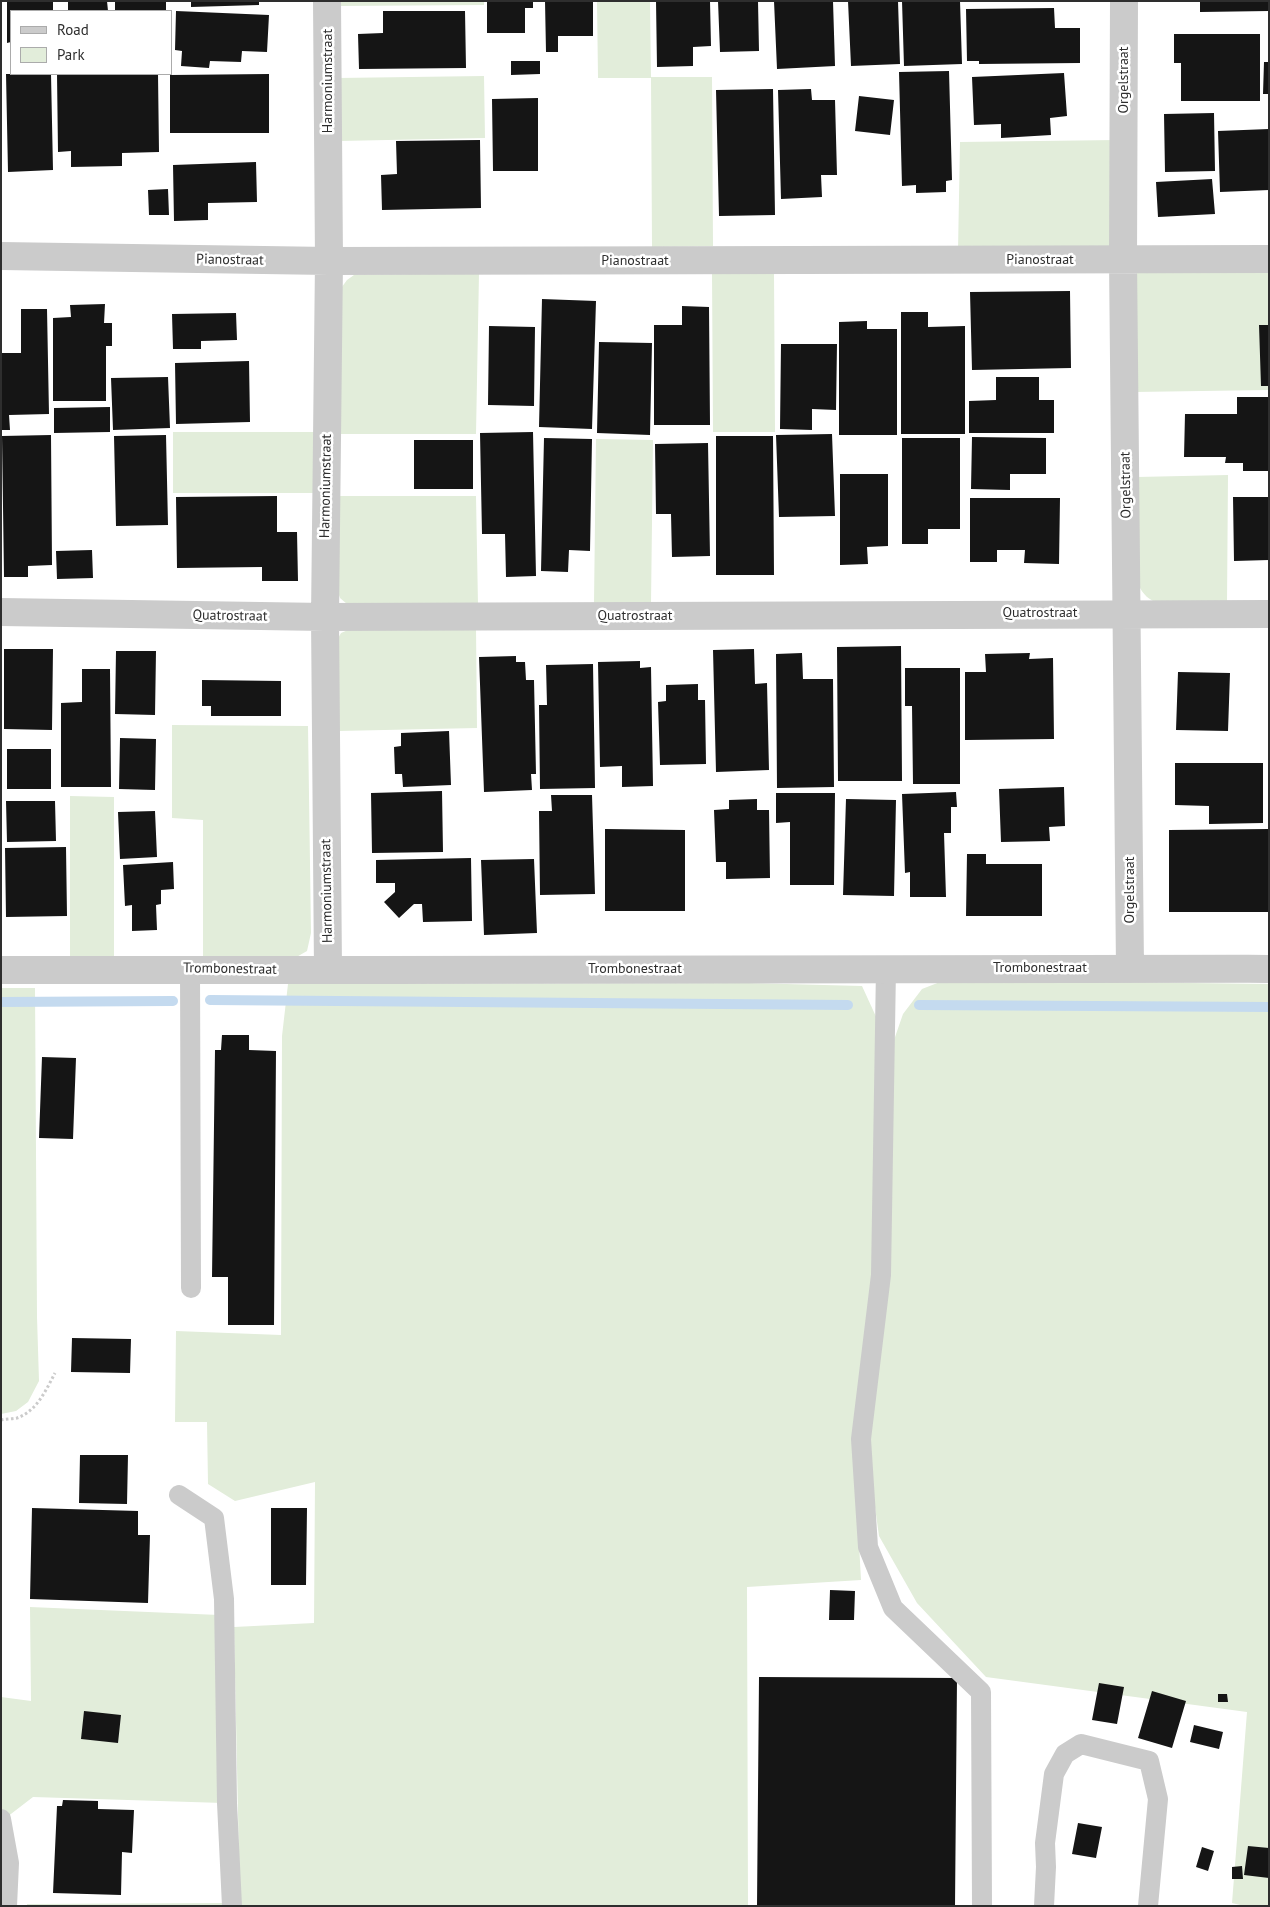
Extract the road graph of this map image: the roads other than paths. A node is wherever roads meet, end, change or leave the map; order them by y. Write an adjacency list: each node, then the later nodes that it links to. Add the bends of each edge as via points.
1 (327, 1): 6 (street, Harmoniumstraat)
2 (1124, 1): 4 (street, Orgelstraat)
3 (1, 256): 6 (street, Pianostraat)
4 (1123, 259): 5 (street, Pianostraat); 6 (street, Pianostraat); 8 (street, Orgelstraat)
5 (1269, 259)
6 (329, 261): 10 (street, Harmoniumstraat)
7 (1, 612): 10 (street, Quatrostraat)
8 (1128, 613): 9 (street, Quatrostraat); 10 (street, Quatrostraat); 13 (street, Orgelstraat)
9 (1269, 614)
10 (325, 617): 16 (street, Harmoniumstraat)
11 (190, 968): 15 (street, Trombonestraat); 16 (street, Trombonestraat); 17 (lane)
12 (886, 968): 13 (street, Trombonestraat); 16 (street, Trombonestraat); 22 (lane, via 881,1275 861,1439 868,1547 893,1608 981,1692)
13 (1130, 968): 14 (street, Trombonestraat)
14 (1269, 969)
15 (1, 970)
16 (328, 970)
17 (190, 1288)
18 (179, 1494): 21 (lane, via 214,1518 224,1599)
19 (1, 1819): 20 (lane, via 9,1862)
20 (7, 1906)
21 (232, 1906)
22 (982, 1906)
23 (1044, 1906): 24 (lane, via 1045,1843 1054,1774 1065,1754 1081,1744 1149,1761 1158,1799)
24 (1148, 1906)

